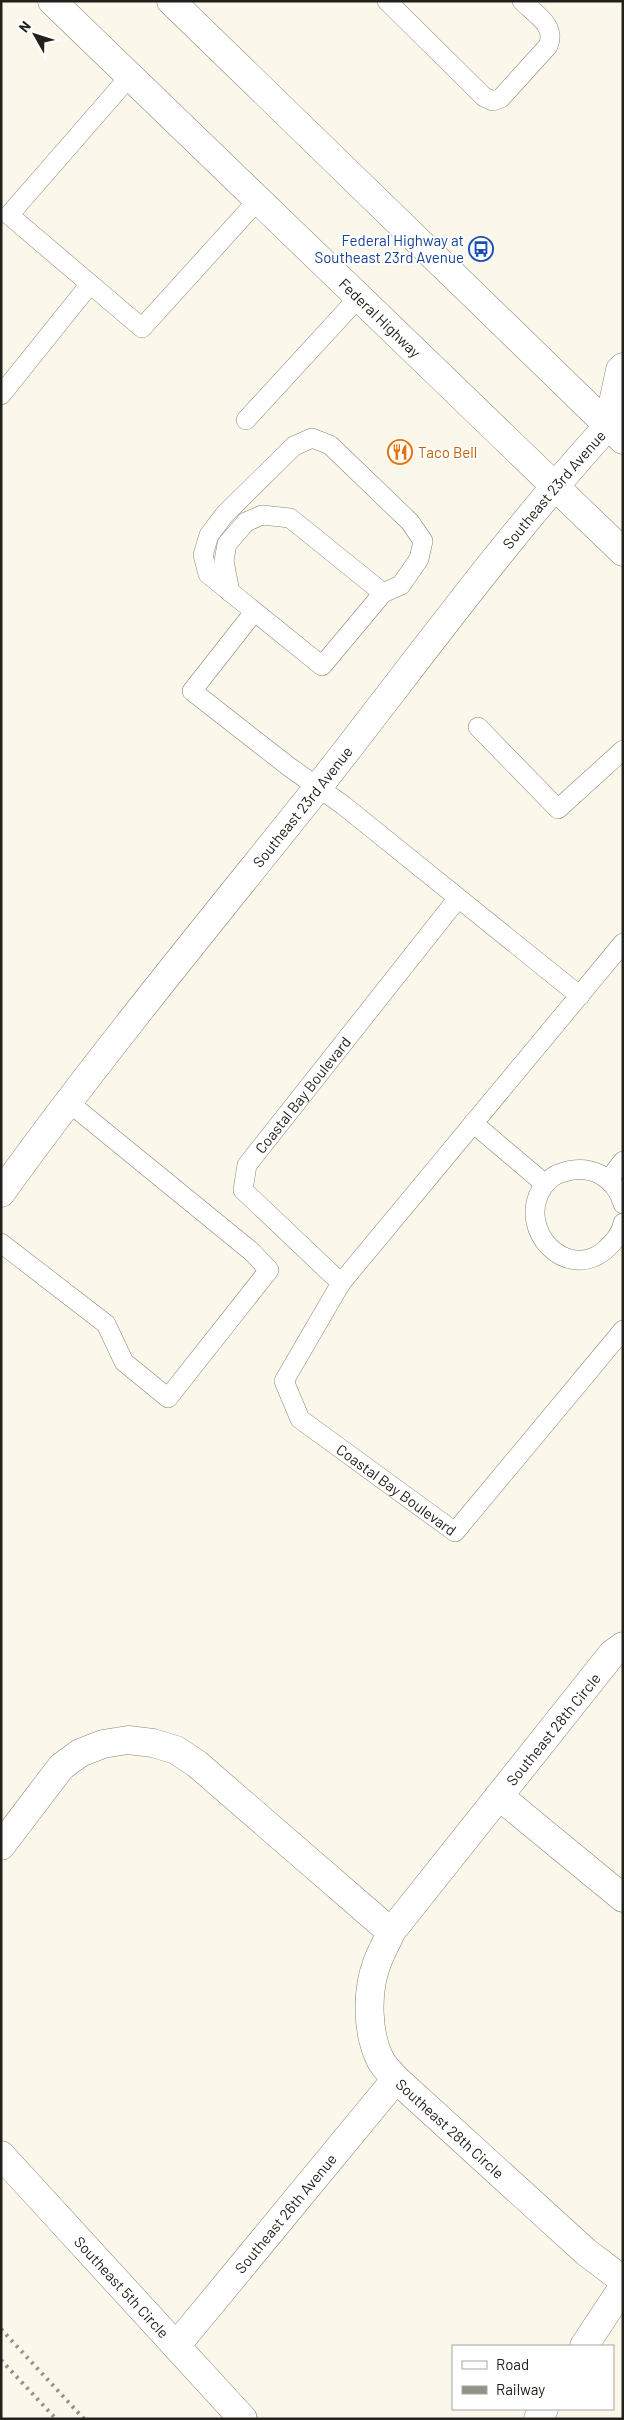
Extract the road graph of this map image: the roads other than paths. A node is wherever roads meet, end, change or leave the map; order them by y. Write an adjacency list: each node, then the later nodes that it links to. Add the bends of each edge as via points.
1 (52, 1): 5 (street, Federal Highway)
2 (171, 1): 12 (street)
3 (387, 1): 4 (lane, via 484,98 493,101 501,98 548,46 552,37 550,28)
4 (522, 1)
5 (130, 76): 6 (street, Federal Highway); 7 (lane, via 9,215)
6 (258, 200): 7 (lane, via 142,328); 8 (street, Federal Highway)
7 (90, 284): 10 (lane)
8 (359, 296): 11 (lane); 13 (street, Federal Highway)
9 (623, 367): 12 (street, via 620,370)
10 (1, 396)
11 (246, 420)
12 (618, 429): 13 (street, Southeast 23rd Avenue)
13 (554, 485): 14 (street, Federal Highway); 20 (street, Southeast 23rd Avenue)
14 (623, 552)
15 (230, 592): 16 (lane, via 224,561 227,544 246,522 262,515 290,518); 16 (lane, via 208,574 203,555 209,535 225,514 294,446 312,438 330,445 410,522 423,541 412,571 400,585); 17 (lane)
16 (383, 593): 17 (lane, via 322,666)
17 (254, 612): 20 (lane, via 192,690)
18 (478, 727): 19 (lane, via 558,809)
19 (623, 750)
20 (318, 786): 21 (lane); 24 (street, Southeast 23rd Avenue)
21 (458, 898): 23 (lane); 34 (lane, Coastal Bay Boulevard, via 247,1165 243,1190)
22 (623, 943): 23 (lane, Coastal Bay Boulevard)
23 (580, 996): 25 (lane, Coastal Bay Boulevard)
24 (67, 1101): 29 (street, Southeast 23rd Avenue); 32 (lane, via 252,1252 269,1270 168,1398 124,1362 106,1324)
25 (473, 1123): 28 (lane); 34 (lane, Coastal Bay Boulevard)
26 (623, 1161): 27 (lane)
27 (609, 1179): 28 (lane, via 594,1170 576,1169 559,1173); 30 (lane, via 620,1193)
28 (545, 1184): 33 (lane, via 536,1199 534,1217 538,1234 550,1248 565,1257 582,1259)
29 (1, 1192)
30 (623, 1204)
31 (623, 1224): 33 (lane)
32 (1, 1243)
33 (618, 1249)
34 (341, 1283): 35 (lane, Coastal Bay Boulevard, via 284,1381 300,1419 455,1532)
35 (623, 1330)
36 (623, 1646): 37 (street, Southeast 28th Circle, via 612,1654)
37 (499, 1796): 39 (street); 40 (street, Southeast 28th Circle)
38 (1, 1846): 40 (street, via 61,1767 80,1753 128,1740 153,1742 176,1750 197,1764)
39 (623, 1898)
40 (391, 1932): 41 (street, Southeast 28th Circle, via 376,1964 370,2013 381,2061)
41 (396, 2079): 43 (street, Southeast 28th Circle, via 586,2252); 46 (street, Southeast 26th Avenue)
42 (1, 2156): 46 (street, Southeast 5th Circle)
43 (623, 2280)
44 (623, 2287): 45 (street)
45 (585, 2345)
46 (176, 2346): 47 (street, Southeast 5th Circle)
47 (243, 2419)

